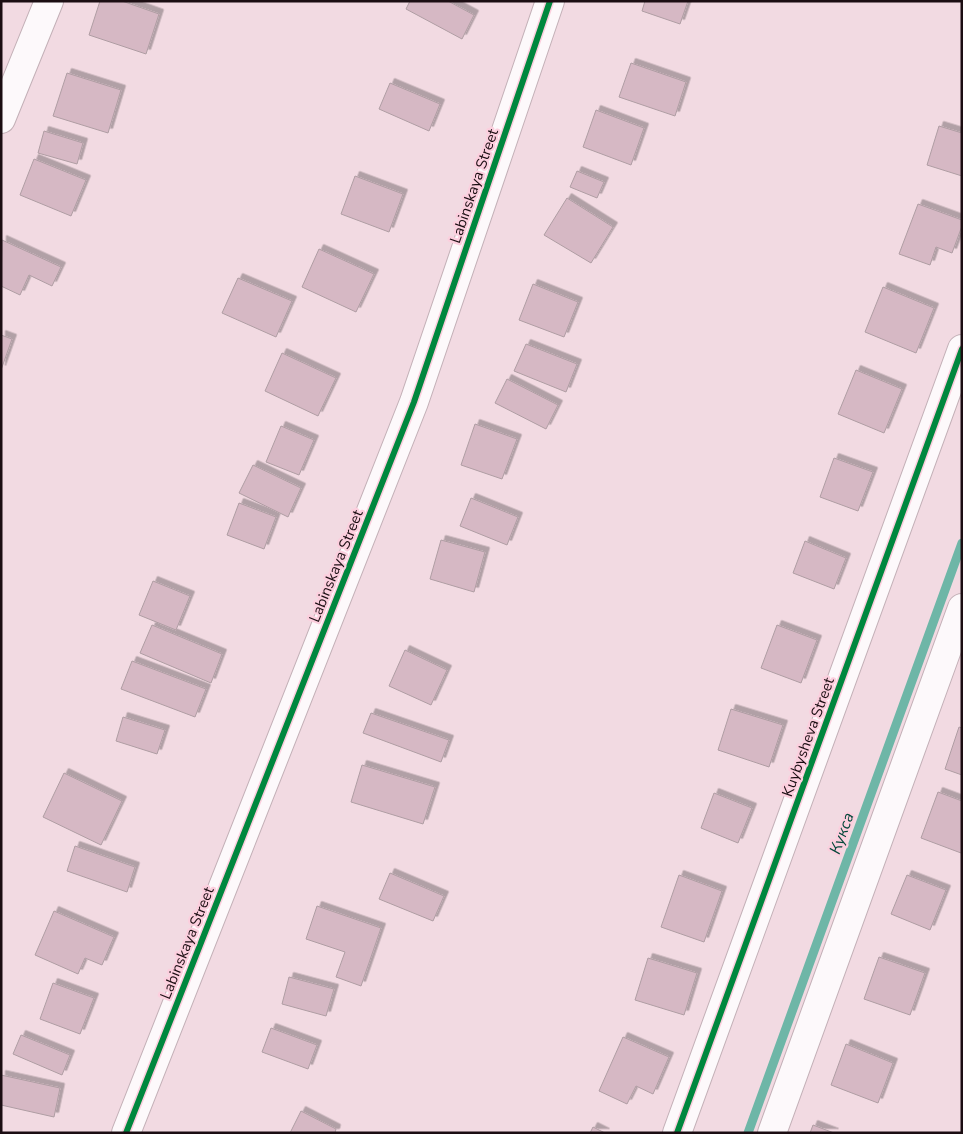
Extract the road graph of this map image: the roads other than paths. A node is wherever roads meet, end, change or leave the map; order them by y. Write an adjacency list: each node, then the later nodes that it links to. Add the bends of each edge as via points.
1 (49, 1): 3 (street)
2 (550, 1): 6 (street, Labinskaya Street, via 414,402)
3 (1, 119)
4 (962, 349): 7 (street, Kuybysheva Street)
5 (962, 608): 8 (street)
6 (126, 1133)
7 (677, 1133)
8 (772, 1133)

